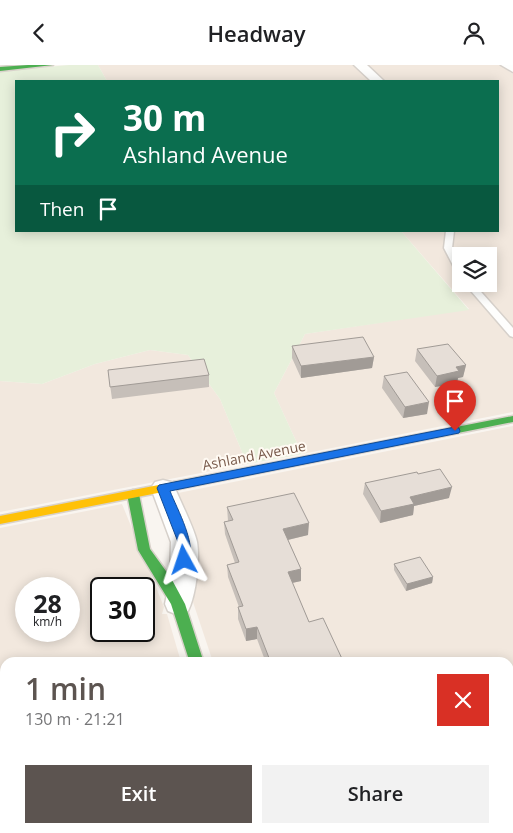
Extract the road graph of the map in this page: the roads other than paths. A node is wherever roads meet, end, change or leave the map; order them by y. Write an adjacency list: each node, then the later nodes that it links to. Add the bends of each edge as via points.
1 (50, 65): 4 (street)
2 (360, 65): 6 (street)
3 (507, 65): 5 (street)
4 (0, 69)
5 (513, 69)
6 (377, 80)
7 (450, 232): 8 (lane, via 448,248)
8 (452, 256)
9 (476, 292): 10 (lane)
10 (513, 334)
11 (513, 419): 12 (street, Ashland Avenue)
12 (163, 488): 13 (street, Ashland Avenue); 15 (street, via 184,542 183,579)
13 (133, 494): 14 (street, Ashland Avenue); 15 (street, via 144,550)
14 (0, 520)
15 (178, 604): 16 (street)
16 (195, 657)

